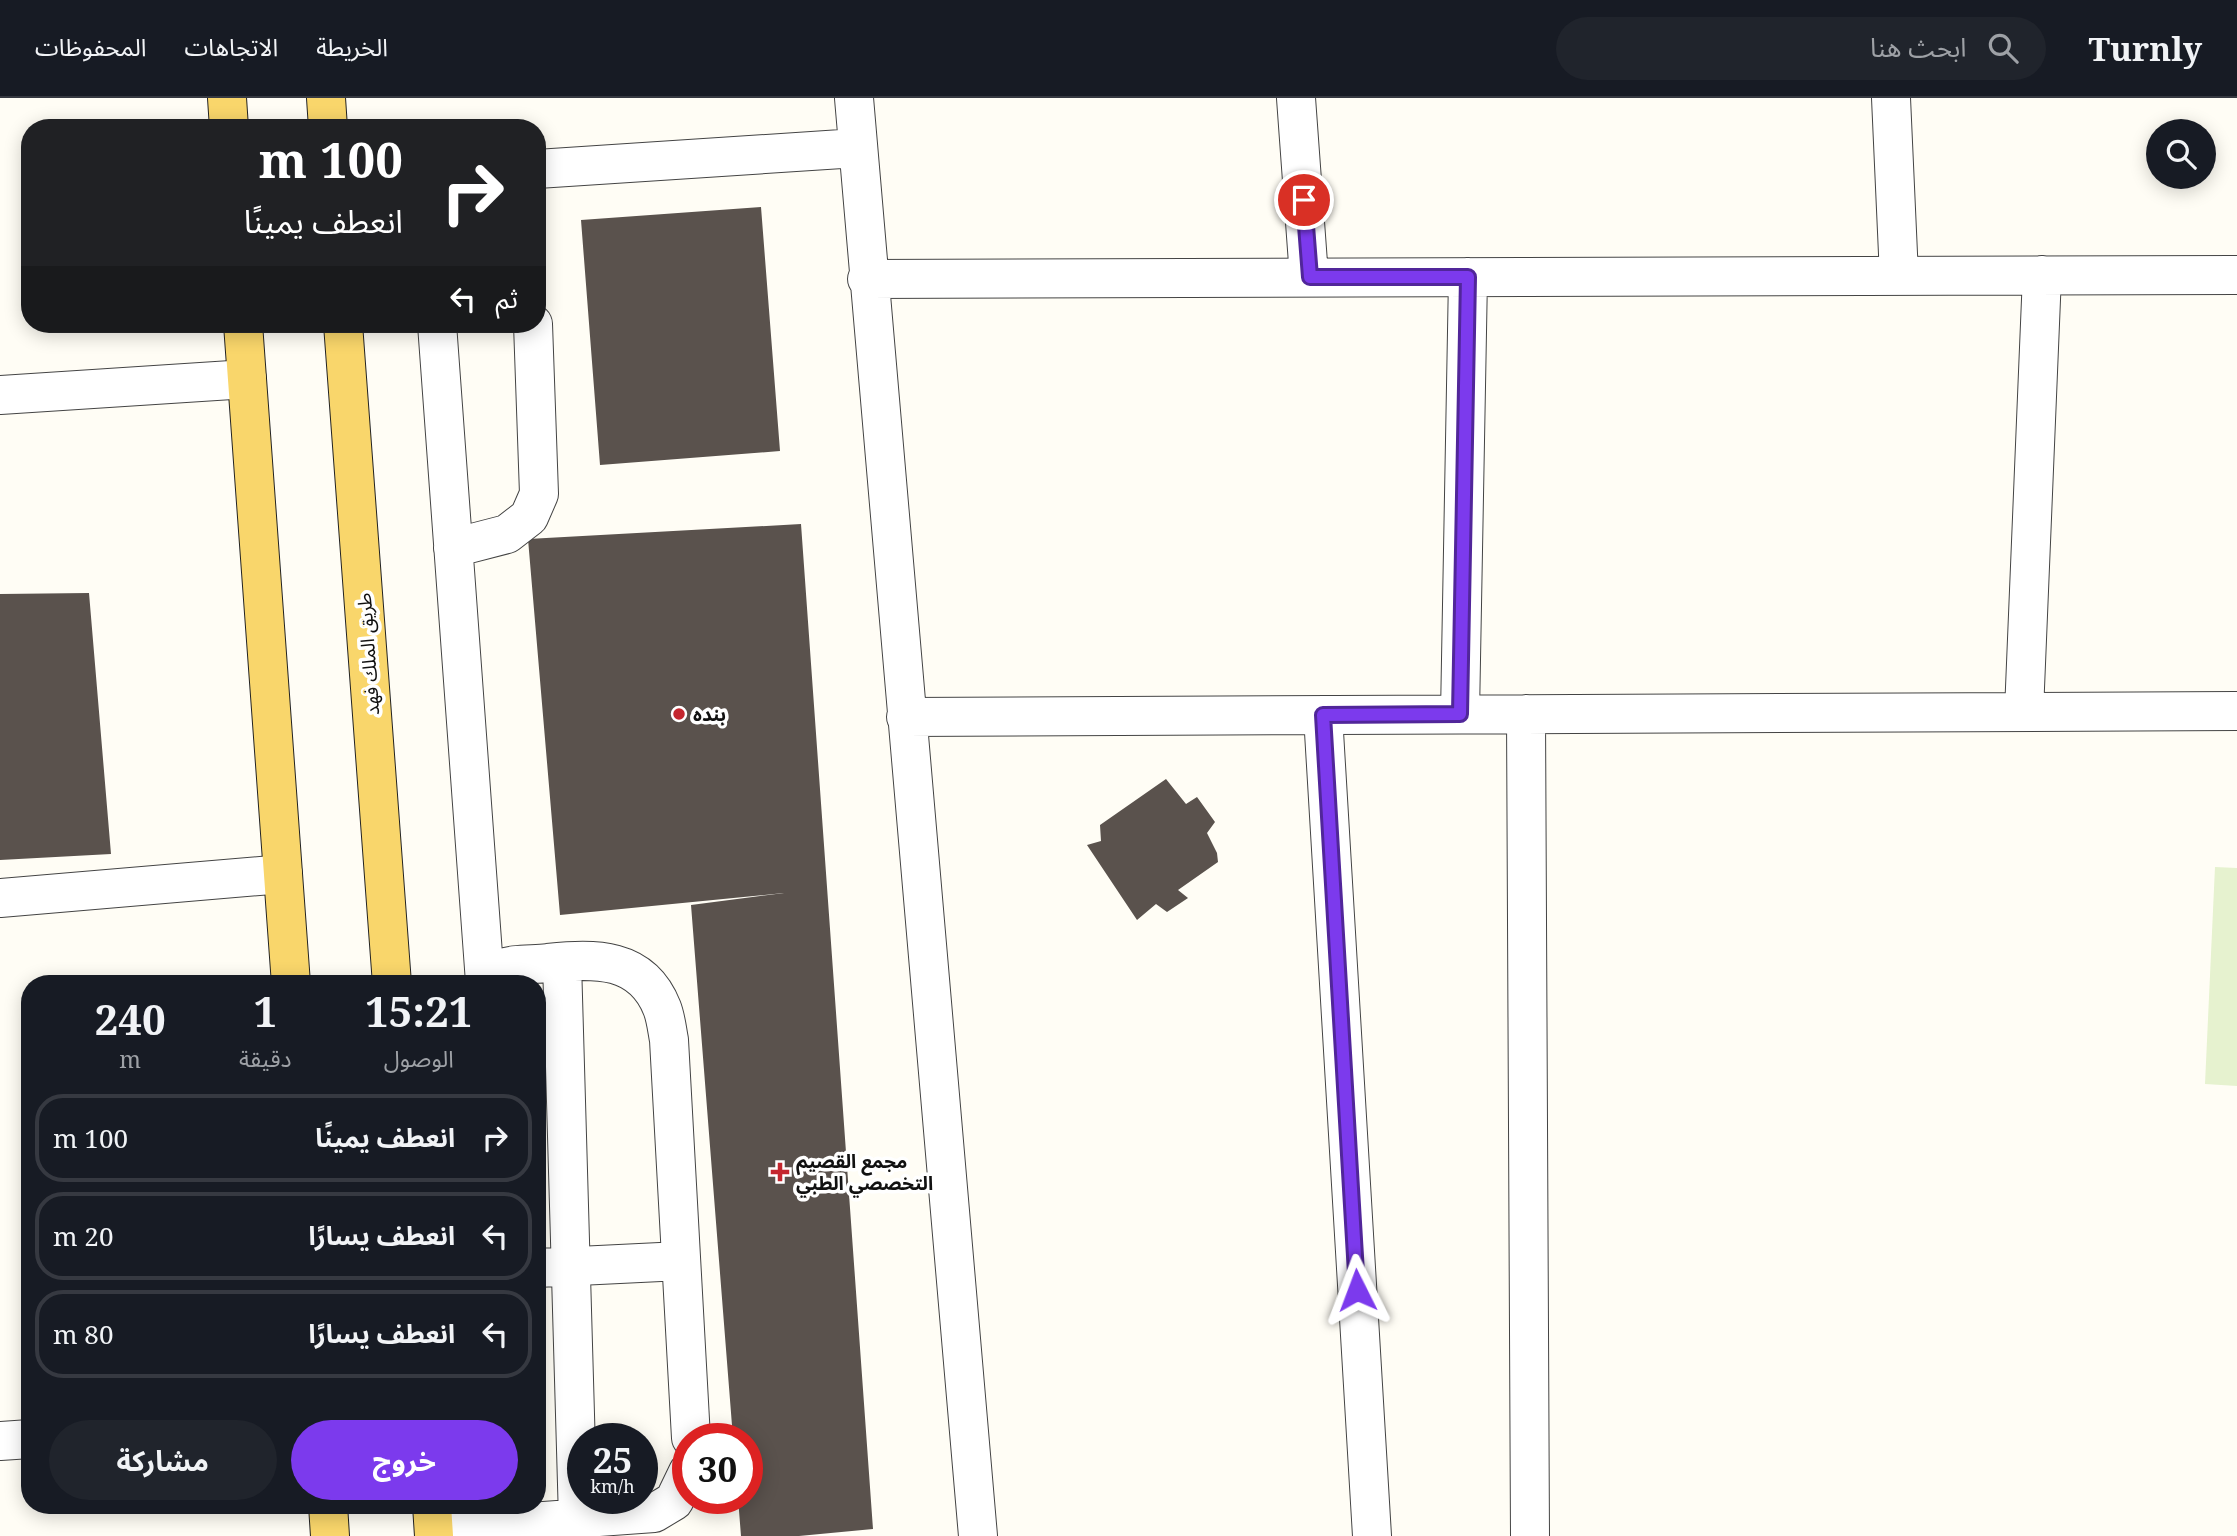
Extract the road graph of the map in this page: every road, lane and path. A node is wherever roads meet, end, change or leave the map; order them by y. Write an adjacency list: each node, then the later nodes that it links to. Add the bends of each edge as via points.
1 (227, 98): 6 (main road)
2 (326, 98): 7 (main road)
3 (853, 98): 8 (street)
4 (1296, 98): 13 (street)
5 (1891, 98): 12 (street)
6 (228, 119)
7 (327, 119)
8 (857, 148): 9 (street); 15 (street)
9 (546, 168)
10 (2042, 275): 11 (street); 12 (street); 24 (street)
11 (2237, 275)
12 (1899, 276): 14 (street)
13 (1310, 277): 14 (street); 15 (street)
14 (1468, 277): 25 (street)
15 (867, 279): 28 (street)
16 (244, 333): 20 (main road)
17 (344, 333): 33 (main road, طريق الملك فهد)
18 (437, 333): 22 (street)
19 (533, 333): 22 (street, via 539,494 529,517 506,534)
20 (247, 379): 21 (street); 29 (main road)
21 (0, 395)
22 (453, 548): 34 (street)
23 (2237, 711): 24 (street)
24 (2024, 712): 26 (street)
25 (1460, 714): 26 (street); 27 (street)
26 (1526, 714): 49 (street)
27 (1323, 715): 28 (street); 48 (street)
28 (906, 717): 47 (street)
29 (283, 874): 30 (street); 32 (main road)
30 (0, 898)
31 (562, 962): 35 (street, via 498,969); 36 (street, via 595,960 626,966 655,993 663,1010 669,1040); 37 (street)
32 (290, 975)
33 (392, 975)
34 (483, 975)
35 (492, 975)
36 (681, 1261): 37 (street); 38 (street)
37 (554, 1267): 43 (street)
38 (690, 1423)
39 (21, 1440): 40 (street)
40 (0, 1441)
41 (672, 1502): 43 (street, via 654,1513)
42 (329, 1514): 46 (main road)
43 (578, 1519): 45 (street)
44 (433, 1523): 45 (street)
45 (524, 1529)
46 (330, 1536)
47 (978, 1536)
48 (1372, 1536)
49 (1530, 1536)

